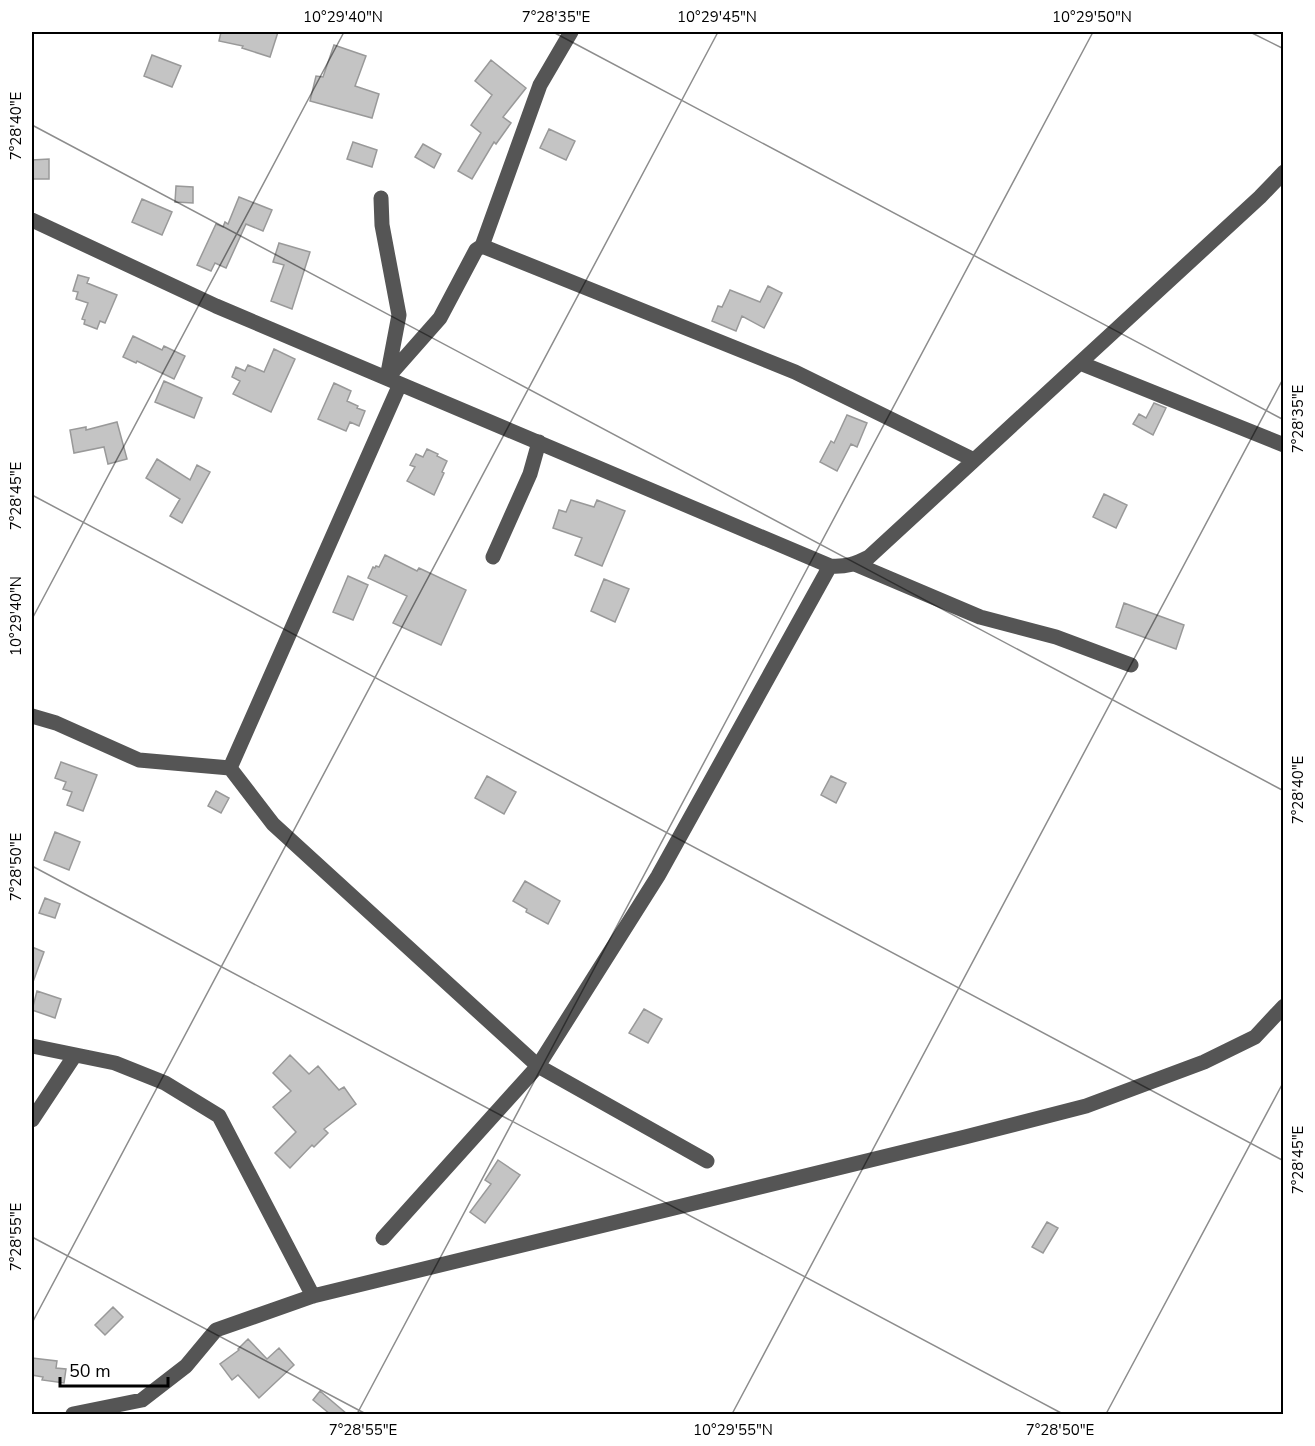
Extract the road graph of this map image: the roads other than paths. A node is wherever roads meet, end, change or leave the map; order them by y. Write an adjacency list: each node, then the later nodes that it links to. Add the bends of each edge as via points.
1 (571, 32): 5 (street, via 540,85)
2 (1284, 172): 6 (street)
3 (381, 198): 7 (street, via 382,225 399,315)
4 (32, 220): 7 (street, via 216,306)
5 (482, 246): 7 (street, via 476,250 440,318); 10 (street, via 795,372)
6 (1080, 363): 9 (street); 10 (street)
7 (394, 381): 8 (street); 16 (street)
8 (539, 442): 11 (street, via 530,474); 13 (street)
9 (1284, 445)
10 (974, 460): 12 (street, via 869,556)
11 (493, 557)
12 (855, 564): 13 (street); 14 (street, via 980,617 1056,637)
13 (830, 566): 20 (street, via 658,876)
14 (1131, 665)
15 (32, 716): 16 (street, via 139,760)
16 (230, 768): 20 (street, via 273,825)
17 (1284, 1006): 24 (street, via 1254,1037 1204,1062 1086,1106)
18 (32, 1046): 19 (street)
19 (75, 1055): 21 (street); 24 (street, via 114,1063 165,1083 219,1116)
20 (538, 1066): 22 (street); 23 (street)
21 (32, 1120)
22 (707, 1161)
23 (383, 1238)
24 (312, 1296): 25 (street, via 216,1330 186,1366 142,1400)
25 (73, 1414)

